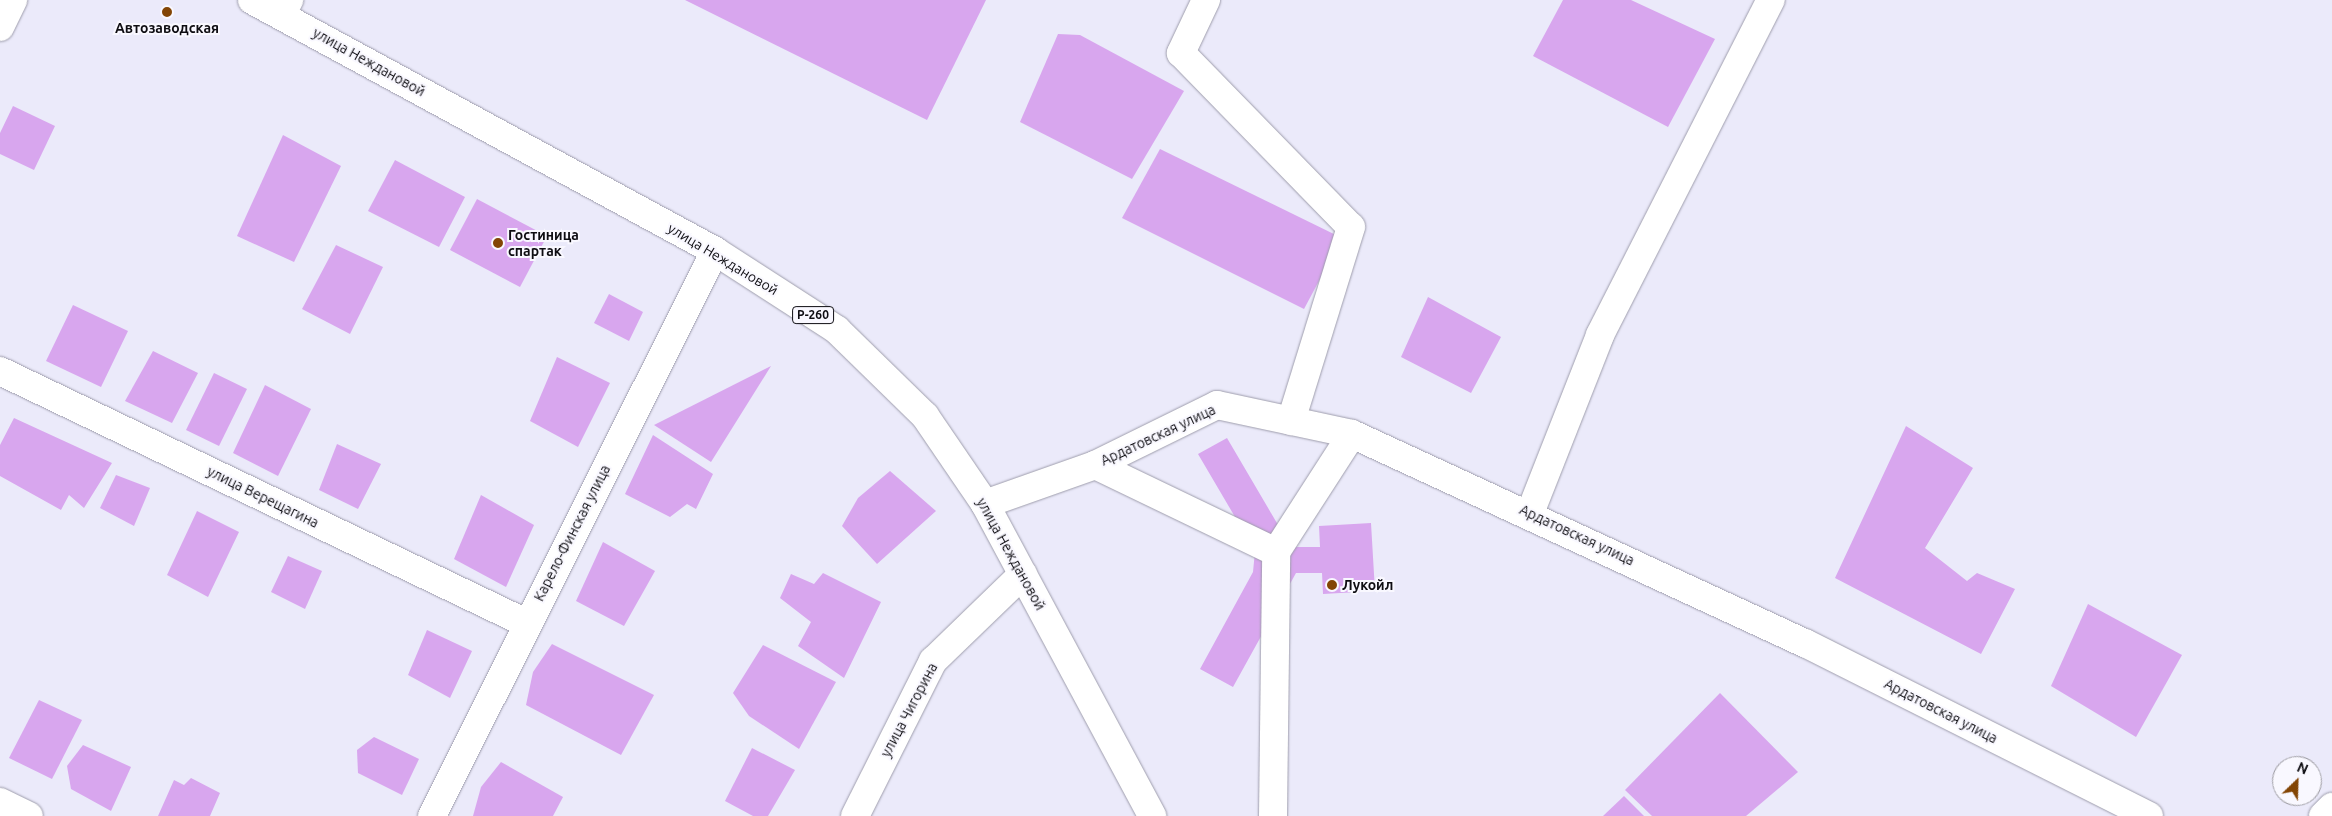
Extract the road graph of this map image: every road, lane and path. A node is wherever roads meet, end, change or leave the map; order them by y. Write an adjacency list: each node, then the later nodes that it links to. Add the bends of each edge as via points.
1 (14, 0): 6 (main road)
2 (252, 0): 5 (main road, улица Неждановой / Р-260)
3 (1206, 0): 9 (main road, via 1181,53 1351,227)
4 (1771, 0): 13 (main road, via 1600,335)
5 (285, 7): 7 (main road, улица Неждановой / Р-260)
6 (0, 28)
7 (715, 252): 12 (main road, улица Неждановой / Р-260, via 837,330 925,416); 16 (main road, Карело-Финская улица)
8 (0, 371): 16 (main road, улица Верещагина)
9 (1291, 421): 10 (main road, Ардатовская улица); 11 (main road, Ардатовская улица, via 1217,405)
10 (1352, 434): 13 (main road, Ардатовская улица); 14 (main road)
11 (1095, 465): 12 (main road, Ардатовская улица); 14 (main road)
12 (985, 504): 15 (main road, улица Неждановой / Р-260)
13 (1530, 513): 24 (main road, Ардатовская улица, via 1805,643)
14 (1276, 552): 23 (main road)
15 (1024, 574): 21 (main road, улица Чигорина, via 933,661); 22 (main road, улица Неждановой / Р-260)
16 (526, 623): 20 (main road, Карело-Финская улица)
17 (0, 802): 19 (main road)
18 (2332, 807): 25 (main road)
19 (30, 816)
20 (432, 816)
21 (854, 816)
22 (1152, 816)
23 (1273, 816)
24 (2149, 816)
25 (2323, 816)

